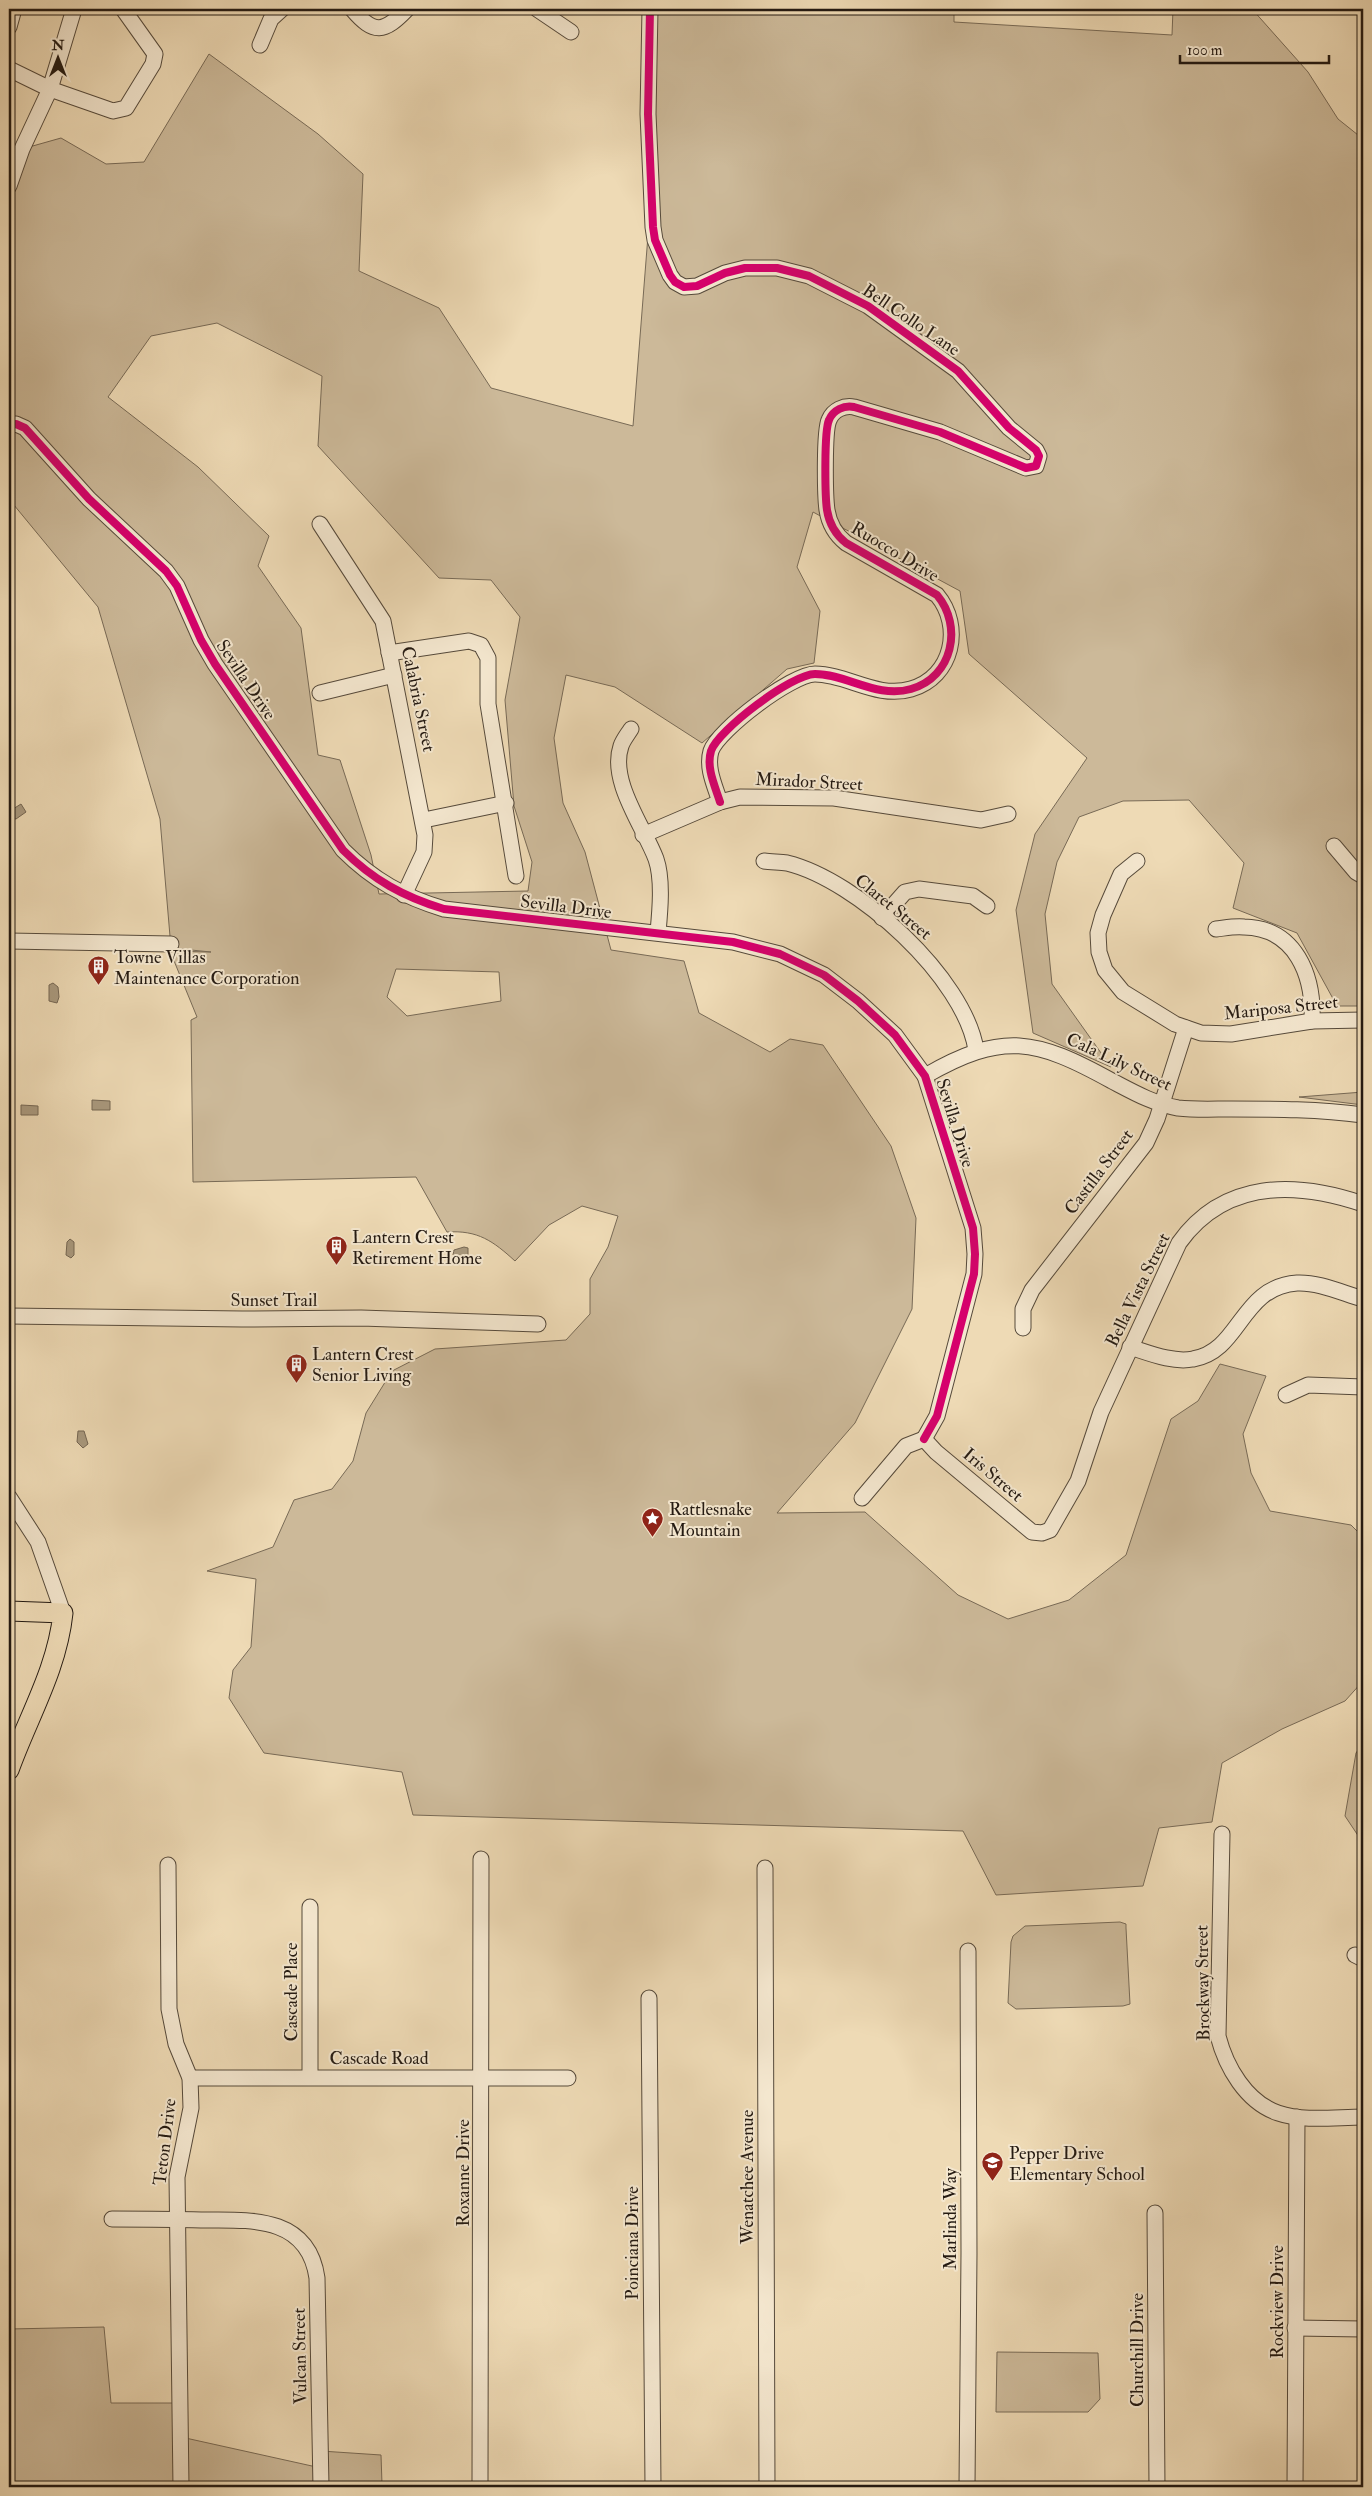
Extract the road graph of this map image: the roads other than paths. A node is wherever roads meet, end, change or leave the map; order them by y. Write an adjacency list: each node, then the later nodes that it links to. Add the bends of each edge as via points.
1 (14, 9): 9 (street)
2 (74, 9): 13 (street)
3 (123, 9): 13 (street, via 155,54 153,64 126,108 113,111)
4 (282, 9): 11 (street, via 271,19)
5 (352, 9): 6 (street, via 365,24 375,28 383,28)
6 (407, 9)
7 (537, 9): 10 (street)
8 (650, 9): 15 (street, Bell Collo Lane, via 648,114 653,227 655,240 672,279 679,285 693,287 735,270 766,267 799,272 819,280 868,306 958,371 1009,428 1036,450 1039,460 1033,468 1026,468 940,432 854,407)
9 (9, 27)
10 (571, 32)
11 (260, 45)
12 (9, 69): 13 (street)
13 (50, 88): 14 (street)
14 (9, 186)
15 (837, 410): 22 (street, Ruocco Drive, via 827,428 827,510 832,526 846,543 938,595 951,620 948,656 940,670 910,690 873,689 842,678 813,674 779,688 715,742 709,763)
16 (9, 425): 32 (street, Sevilla Drive, via 25,428 88,499 166,571 177,586 215,664 344,850 370,875)
17 (320, 524): 18 (street, Calabria Street, via 383,620)
18 (389, 653): 19 (street, Calabria Street); 23 (street, via 469,640 484,649 488,658 488,704)
19 (394, 675): 20 (street); 25 (street, Calabria Street)
20 (320, 693)
21 (631, 729): 26 (street, via 621,745 620,776)
22 (720, 802): 24 (street, Mirador Street, via 740,797 834,798 981,820); 26 (street, Mirador Street)
23 (506, 803): 25 (street); 30 (street)
24 (1008, 814)
25 (424, 820): 32 (street, Calabria Street, via 424,852)
26 (643, 835): 36 (street, via 656,860 659,879)
27 (1334, 846): 31 (street)
28 (764, 861): 34 (street, Claret Street, via 787,863 822,878 854,896)
29 (1137, 861): 41 (street, Mariposa Street, via 1121,874 1103,915 1098,933 1102,961 1110,978 1123,992)
30 (516, 876)
31 (1363, 876)
32 (404, 895): 36 (street, Sevilla Drive, via 444,909)
33 (987, 906): 34 (street, via 972,896 919,889 905,892)
34 (882, 918): 42 (street, Claret Street, via 910,941 949,985 974,1035)
35 (1216, 929): 40 (street, via 1245,926 1280,937 1287,943 1299,957 1309,980)
36 (658, 932): 43 (street, Sevilla Drive, via 732,942 780,954 824,975 895,1035)
37 (9, 941): 38 (street)
38 (171, 944)
39 (1363, 1020): 40 (street, Mariposa Street)
40 (1312, 1021): 41 (street, Mariposa Street, via 1231,1034 1202,1033)
41 (1186, 1028): 44 (street, Castilla Street)
42 (976, 1050): 43 (street, Cala Lily Street); 44 (street, Cala Lily Street, via 1012,1046 1048,1050 1072,1059 1145,1099)
43 (925, 1076): 54 (street, Sevilla Drive, via 973,1228 975,1254 974,1274 937,1416)
44 (1162, 1104): 45 (street, Cala Lily Street, via 1178,1108 1329,1110); 50 (street, Castilla Street, via 1146,1143 1032,1290 1023,1309)
45 (1363, 1115)
46 (1363, 1204): 51 (street, Bella Vista Street, via 1340,1196 1276,1189 1253,1192 1221,1204 1197,1221 1178,1243)
47 (1363, 1299): 51 (street, via 1314,1284 1288,1284 1256,1300 1225,1342 1194,1359 1172,1359)
48 (9, 1316): 49 (street, Sunset Trail, via 360,1318)
49 (538, 1324)
50 (1023, 1328)
51 (1130, 1347): 57 (street, Bella Vista Street, via 1101,1412 1078,1481 1050,1530)
52 (1363, 1388): 53 (street, via 1308,1385)
53 (1286, 1395)
54 (924, 1438): 56 (street, via 906,1446); 57 (street, Iris Street, via 936,1452 1032,1532)
55 (9, 1497): 59 (street, via 38,1542)
56 (862, 1498)
57 (1042, 1533)
58 (9, 1611): 59 (main road)
59 (63, 1613): 60 (main road, via 53,1666)
60 (9, 1770)
61 (1222, 1834): 72 (street, Brockway Street, via 1218,2036 1235,2077 1250,2094 1278,2113)
62 (481, 1859): 70 (street, Roxanne Drive)
63 (168, 1865): 69 (street, Teton Drive, via 169,2009 176,2044)
64 (764, 1868): 83 (street, Wenatchee Avenue)
65 (310, 1907): 68 (street, Cascade Place)
66 (968, 1951): 84 (street, Marlinda Way)
67 (649, 1998): 82 (street, Poinciana Drive)
68 (310, 2076): 69 (street, Cascade Road); 70 (street, Cascade Road)
69 (190, 2078): 76 (street, Teton Drive, via 191,2108 177,2178)
70 (482, 2078): 71 (street, Cascade Road); 81 (street, Roxanne Drive)
71 (568, 2078)
72 (1297, 2117): 73 (street, Brockway Street); 77 (street, Rockview Drive)
73 (1363, 2117)
74 (1154, 2213): 85 (street, Churchill Drive)
75 (112, 2219): 76 (street, Vulcan Street)
76 (177, 2220): 79 (street, Teton Drive); 80 (street, Vulcan Street, via 256,2220 276,2225 291,2234 309,2252 317,2278)
77 (1295, 2328): 78 (street); 86 (street, Rockview Drive)
78 (1363, 2329)
79 (181, 2487)
80 (321, 2487)
81 (480, 2487)
82 (653, 2487)
83 (767, 2487)
84 (967, 2487)
85 (1157, 2487)
86 (1295, 2487)

